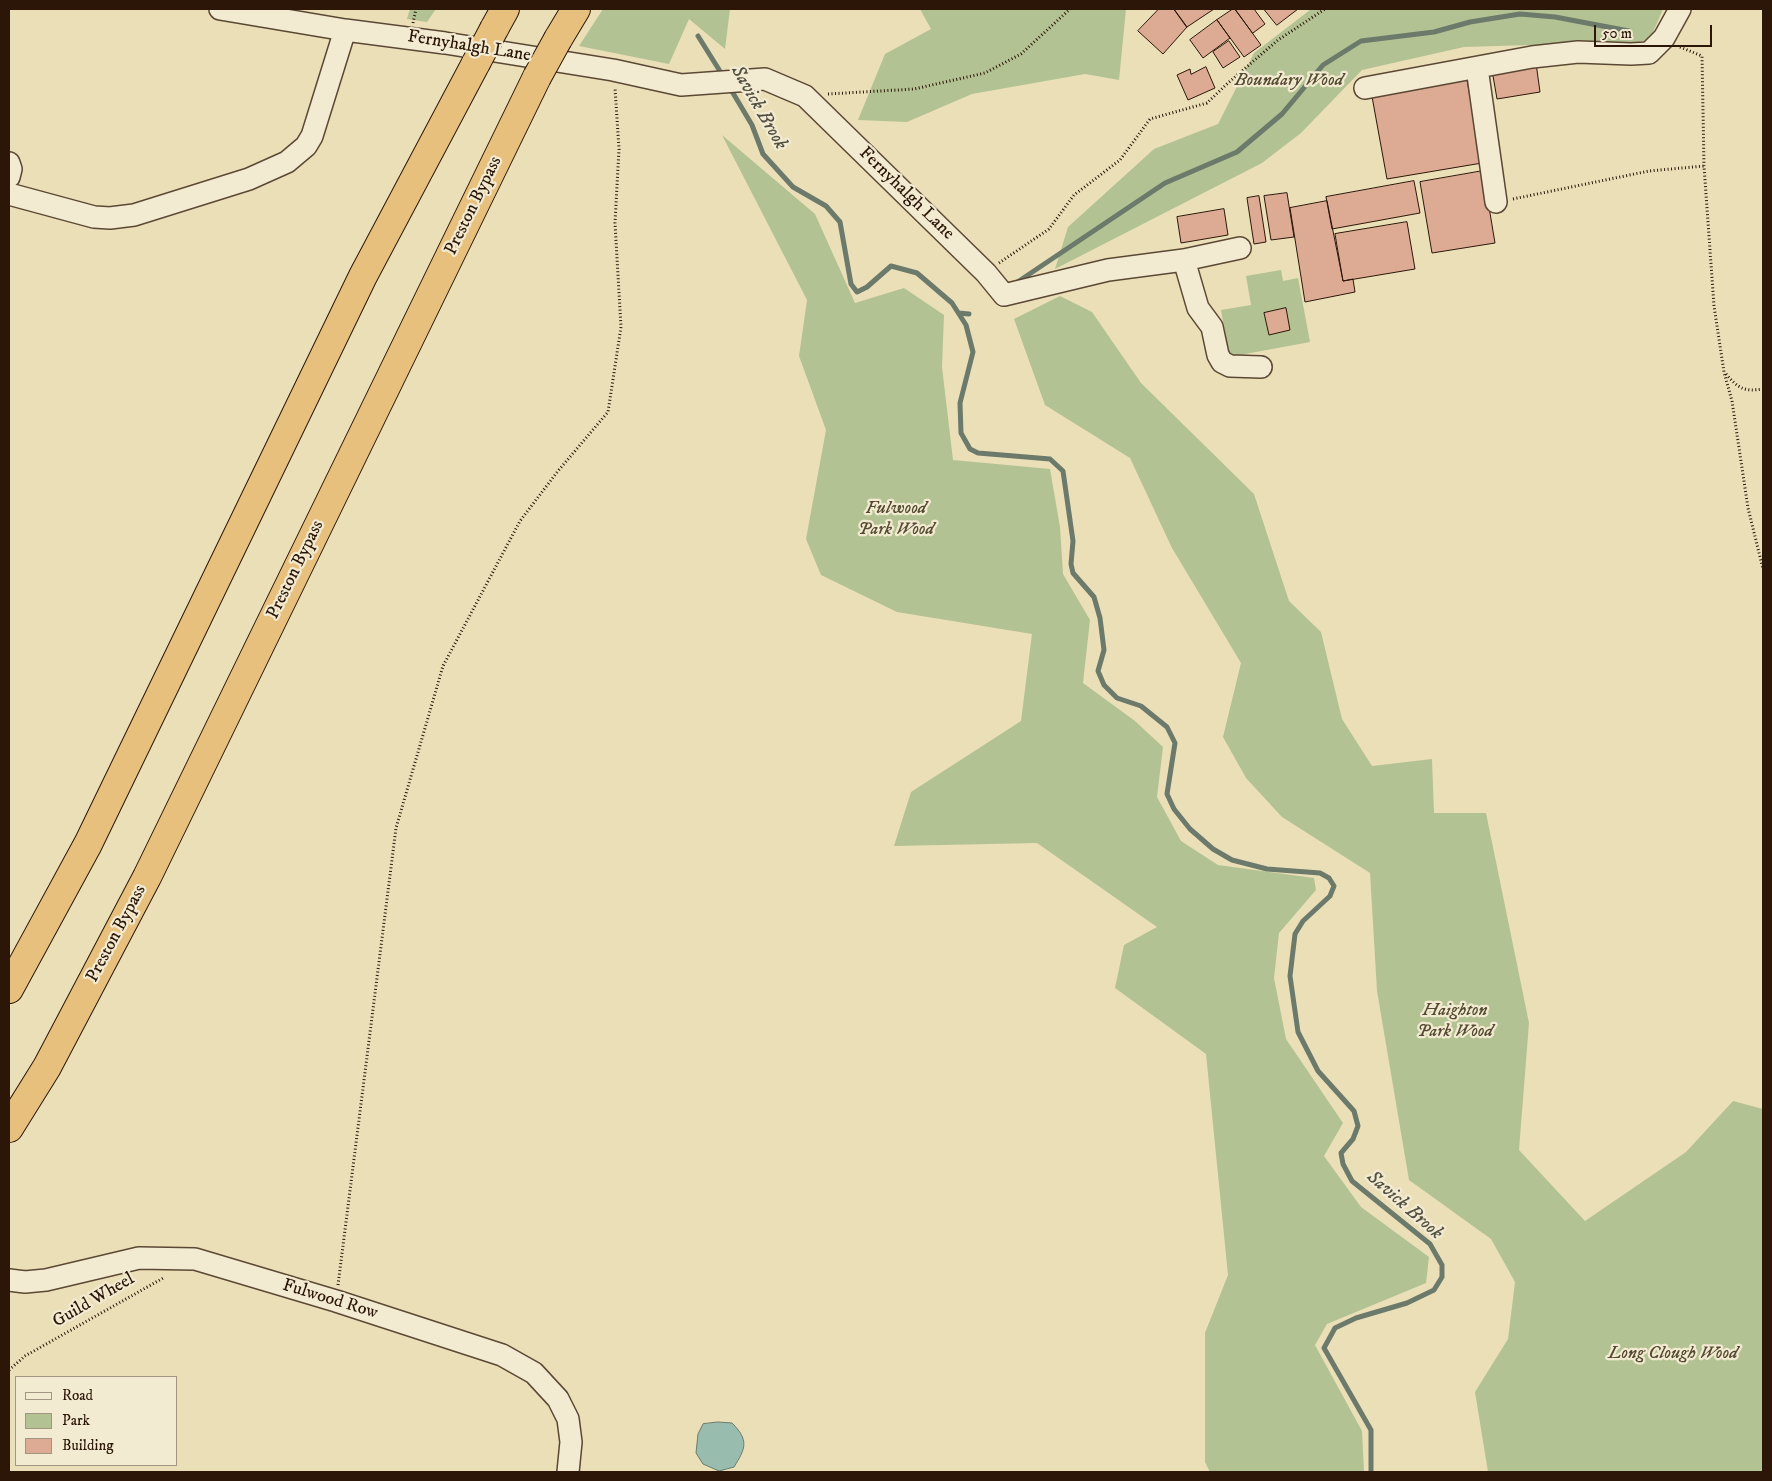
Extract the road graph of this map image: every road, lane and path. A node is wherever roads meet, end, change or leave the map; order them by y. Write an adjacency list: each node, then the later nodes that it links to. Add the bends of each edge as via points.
1 (220, 9): 7 (street, Fernyhalgh Lane)
2 (576, 9): 26 (highway, Preston Bypass, bridge, via 536,77 148,877 47,1067)
3 (1070, 9): 12 (path, via 1021,54 985,73 914,89)
4 (1325, 9): 20 (path, via 1278,40 1207,103 1150,118 1120,160 1074,195 1049,229)
5 (1680, 9): 8 (street)
6 (500, 19): 25 (highway, bridge, via 363,276 88,844)
7 (346, 30): 10 (street, Fernyhalgh Lane); 16 (street, via 312,136 306,146 287,162 240,181 134,215 110,218 94,217)
8 (1664, 38): 9 (street, via 1648,53 1578,52); 14 (path, via 1702,56)
9 (1477, 68): 11 (street); 17 (street)
10 (613, 70): 12 (street, Fernyhalgh Lane, via 681,85 765,79); 29 (path, via 619,149 615,223 621,327 608,412 520,521 443,666 396,828)
11 (1366, 88)
12 (805, 96): 20 (street, Fernyhalgh Lane)
13 (9, 163): 15 (street)
14 (1704, 166): 17 (path, via 1649,171); 22 (path, via 1714,306)
15 (9, 177)
16 (9, 194)
17 (1496, 202)
18 (1240, 248): 19 (street)
19 (1184, 260): 20 (street, Fernyhalgh Lane, via 1108,270 1004,295); 21 (street, via 1198,308 1212,327 1222,362 1230,366)
20 (986, 273)
21 (1261, 367)
22 (1724, 372): 23 (path, via 1737,387 1752,391); 24 (path, via 1732,401 1748,508)
23 (1763, 389)
24 (1763, 569)
25 (9, 989)
26 (9, 1128)
27 (195, 1260): 28 (street, Fulwood Row, via 139,1258 46,1280); 29 (street, Fulwood Row); 30 (path, Guild Wheel, via 25,1356)
28 (9, 1280)
29 (336, 1301): 31 (street, Fulwood Row, via 502,1354 534,1373 558,1399 568,1419 571,1442)
30 (9, 1370)
31 (568, 1472)

